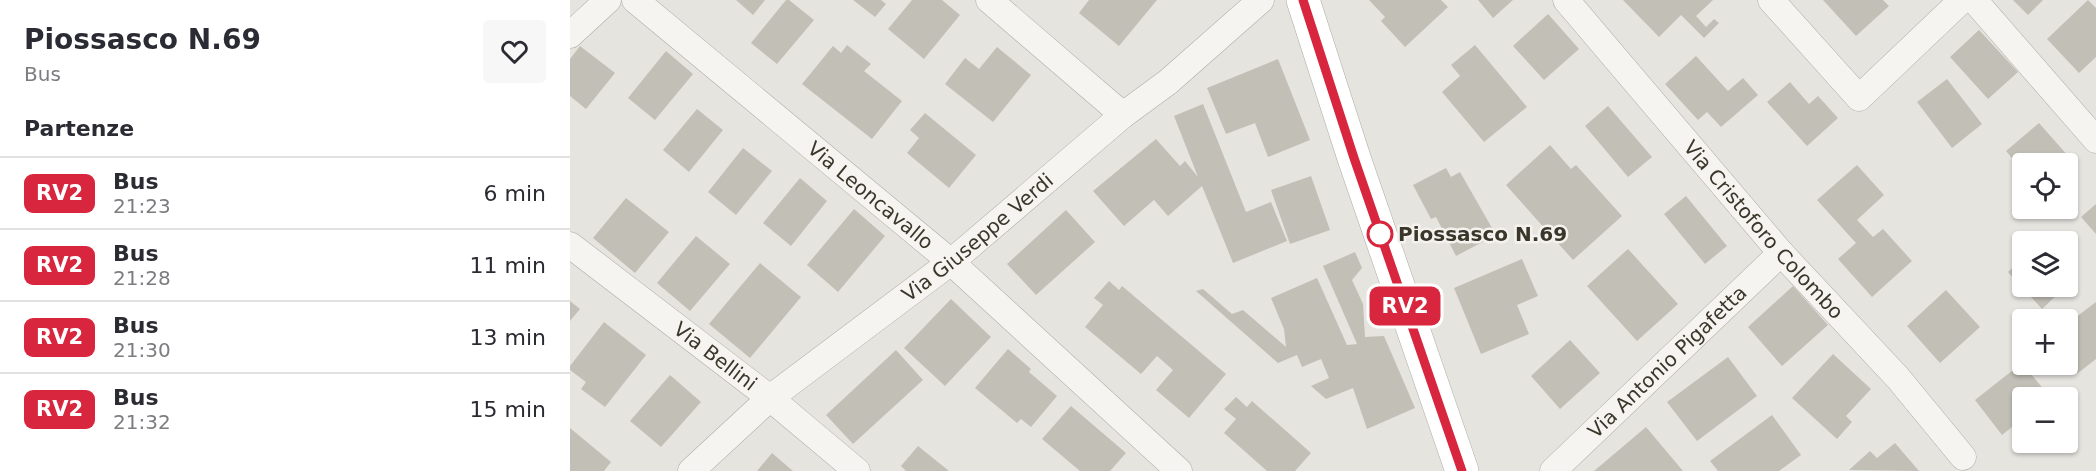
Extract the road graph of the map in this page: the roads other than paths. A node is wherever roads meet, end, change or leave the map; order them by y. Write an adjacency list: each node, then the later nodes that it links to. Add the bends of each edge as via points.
1 (608, 0): 10 (street)
2 (635, 0): 15 (street, Via Leoncavallo)
3 (989, 0): 11 (street)
4 (1261, 0): 11 (street, Via Giuseppe Verdi, via 1168,82)
5 (1303, 0): 21 (street)
6 (1566, 0): 14 (street, Via Cristoforo Colombo)
7 (1772, 0): 8 (street, via 1859,98)
8 (1962, 0)
9 (1974, 0): 12 (street)
10 (570, 35)
11 (1123, 115): 15 (street, Via Giuseppe Verdi)
12 (2096, 140)
13 (570, 245): 16 (street, Via Bellini)
14 (1782, 253): 17 (street, Via Cristoforo Colombo, via 1898,378); 22 (street, Via Antonio Pigafetta)
15 (951, 262): 16 (street, Via Giuseppe Verdi); 20 (street, Via Leoncavallo)
16 (770, 398): 18 (street, Via Giuseppe Verdi); 19 (street, Via Bellini)
17 (1963, 457)
18 (691, 471)
19 (857, 471)
20 (1179, 471)
21 (1462, 471)
22 (1553, 471)

